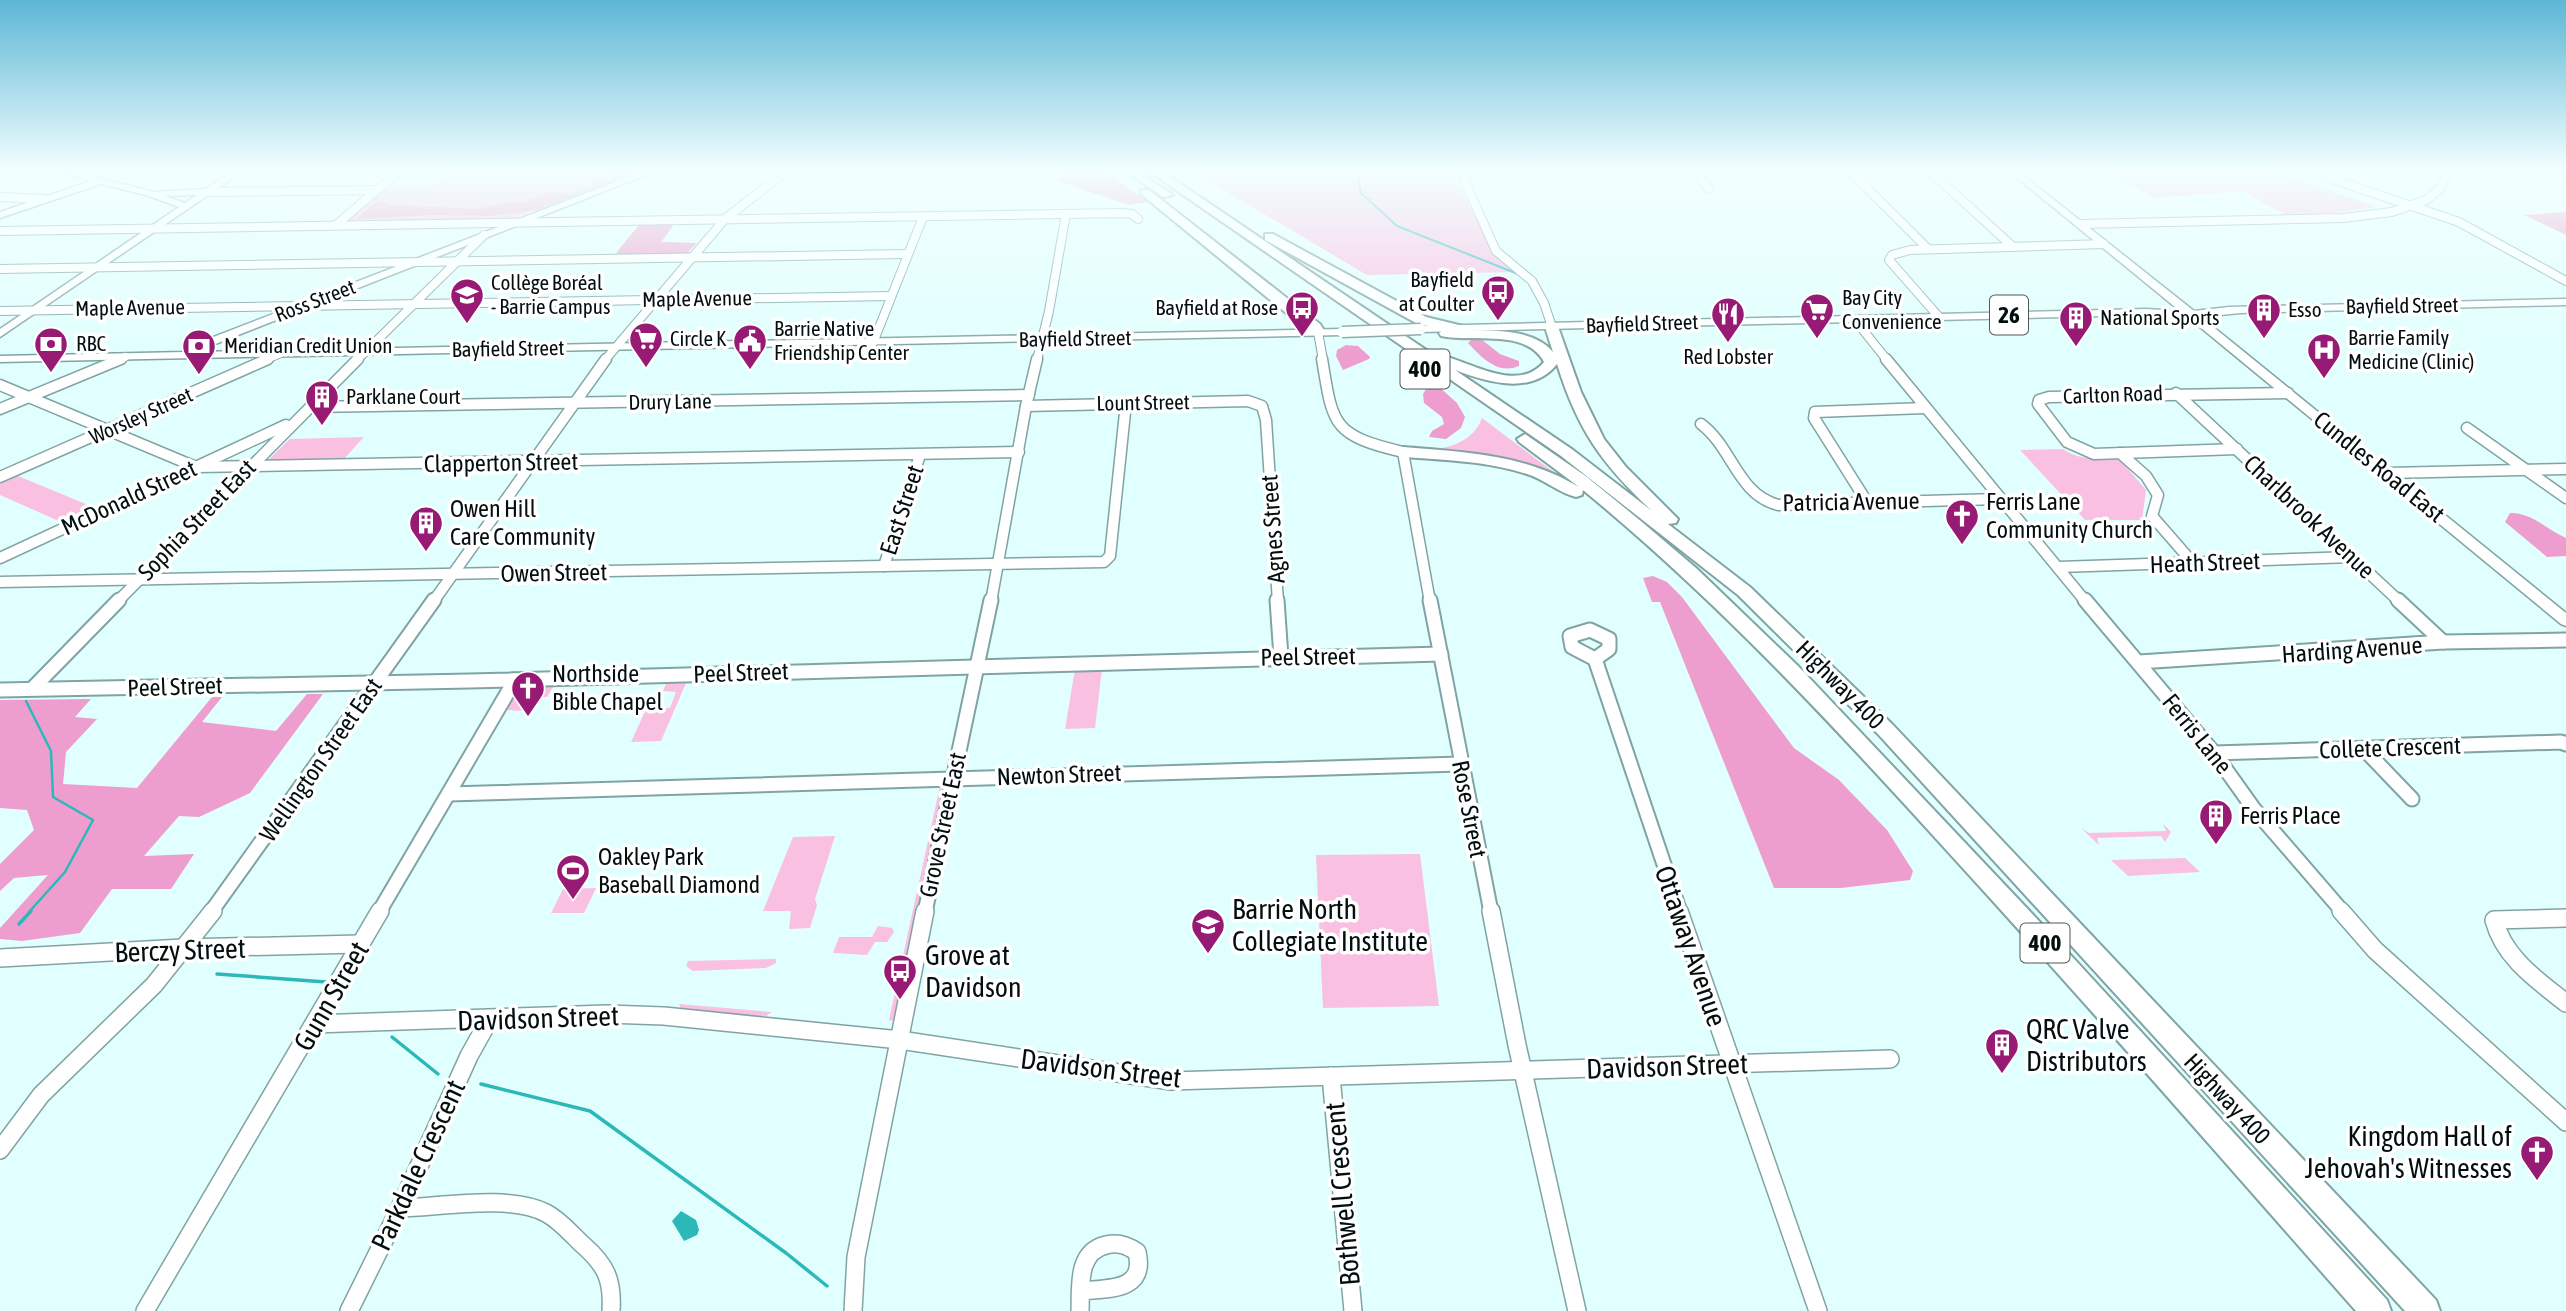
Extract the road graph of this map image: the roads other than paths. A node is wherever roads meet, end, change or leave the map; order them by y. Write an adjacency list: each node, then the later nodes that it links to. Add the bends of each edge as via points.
1 (149, 233): 23 (main road)
2 (489, 233): 15 (main road, Ross Street)
3 (713, 233): 20 (street)
4 (915, 233): 19 (street)
5 (1062, 233): 50 (street, Grove Street East)
6 (1198, 233): 45 (highway)
7 (1225, 233): 100 (highway, Highway 400 / 400, via 1532,445)
8 (1244, 233): 48 (highway, Highway 400 / 400)
9 (1261, 233): 44 (highway, via 1420,320)
10 (1488, 233): 41 (street, via 1496,251 1532,281)
11 (1912, 233): 18 (street)
12 (1998, 233): 17 (street)
13 (2091, 233): 16 (main road, Cundles Road East)
14 (2483, 233): 25 (street)
15 (484, 235): 21 (street, Sophia Street East); 22 (main road, Ross Street)
16 (2104, 244): 17 (street); 27 (main road, Cundles Road East)
17 (2012, 246): 18 (street)
18 (1928, 249): 39 (street, via 1897,253 1889,260)
19 (906, 254): 20 (street); 26 (street)
20 (691, 258): 21 (street); 28 (street)
21 (459, 261): 22 (street); 30 (street, Sophia Street East)
22 (416, 262): 23 (street); 32 (main road, Ross Street)
23 (100, 267): 24 (street); 33 (main road)
24 (0, 269)
25 (2566, 281)
26 (890, 296): 28 (street, Maple Avenue); 51 (street)
27 (2169, 296): 34 (main road); 37 (main road, Cundles Road East)
28 (656, 299): 30 (street, Maple Avenue); 52 (street)
29 (2566, 301): 34 (main road, Bayfield Street / 26)
30 (412, 304): 32 (street, Maple Avenue); 54 (street, Sophia Street East)
31 (267, 305): 32 (street, Maple Avenue); 33 (street, Maple Avenue); 38 (main road)
32 (305, 305): 38 (main road, Ross Street)
33 (35, 310): 35 (street, Maple Avenue); 47 (main road)
34 (2239, 310): 37 (main road, Bayfield Street / 26)
35 (0, 311)
36 (2150, 312): 37 (main road, Bayfield Street / 26); 39 (main road, Bayfield Street / 26); 42 (main road)
37 (2189, 312): 42 (main road, Cundles Road East)
38 (276, 316): 49 (main road, Ross Street)
39 (1939, 317): 40 (main road, Bayfield Street / 26)
40 (1855, 320): 41 (main road, Bayfield Street / 26); 71 (street, Ferris Lane)
41 (1552, 327): 44 (main road, Bayfield Street / 26); 101 (highway, via 1564,365 1605,454)
42 (2206, 327): 62 (main road, Cundles Road East)
43 (1421, 329): 44 (main road, Bayfield Street / 26); 46 (main road, Bayfield Street / 26, bridge); 48 (highway, via 1524,339 1544,349 1551,362 1540,373 1502,379 1475,374)
44 (1458, 329)
45 (1318, 332): 46 (main road, Bayfield Street / 26); 50 (main road, Bayfield Street); 53 (street)
46 (1342, 332): 53 (street)
47 (0, 334)
48 (1398, 339): 101 (highway, Highway 400 / 400, via 1567,453)
49 (214, 340): 56 (main road, via 207,347); 57 (main road, Ross Street)
50 (1042, 340): 51 (main road, Bayfield Street); 63 (street, Grove Street East)
51 (873, 343): 52 (main road, Bayfield Street)
52 (614, 347): 54 (main road, Bayfield Street); 65 (street, Wellington Street East)
53 (1321, 349): 78 (street, via 1331,412 1341,428 1358,439)
54 (364, 352): 55 (main road, Bayfield Street); 70 (street, Sophia Street East)
55 (281, 353): 56 (main road, Bayfield Street); 75 (street, Worsley Street)
56 (208, 354): 57 (main road, Bayfield Street)
57 (177, 355): 58 (main road, Bayfield Street)
58 (125, 357): 59 (main road, Bayfield Street); 64 (street)
59 (0, 359)
60 (0, 385): 64 (street, Clapperton Street)
61 (2176, 393): 62 (street, Carlton Road); 76 (street, Charlbrook Avenue); 79 (street, Carlton Road, via 2039,400 2068,446 2087,453)
62 (2288, 393): 86 (main road, Cundles Road East)
63 (1029, 395): 65 (street, Drury Lane); 68 (street, Grove Street East)
64 (27, 396): 69 (street); 75 (street, Clapperton Street)
65 (574, 403): 70 (street, Drury Lane); 81 (street, Wellington Street East)
66 (1126, 403): 67 (street, Lount Street); 68 (street, Lount Street); 94 (street, Owen Street, via 1107,560)
67 (1259, 403): 106 (street, Agnes Street, via 1266,420)
68 (1026, 406): 77 (street, Grove Street East)
69 (0, 407)
70 (310, 407): 72 (street, Sophia Street East)
71 (1925, 408): 89 (street, Ferris Lane); 90 (street, via 1815,412 1814,418)
72 (296, 421): 82 (street, McDonald Street); 83 (street, Sophia Street East)
73 (1701, 424): 90 (street, Patricia Avenue, via 1717,434 1759,500 1778,505)
74 (2468, 428): 85 (street)
75 (109, 430): 82 (street, Clapperton Street); 87 (street, Worsley Street)
76 (2237, 449): 79 (street, Carlton Road); 91 (street, Charlbrook Avenue)
77 (1019, 452): 80 (street, Clapperton Street); 94 (street, Grove Street East)
78 (1403, 452): 100 (highway, via 1504,464 1553,478 1665,563); 105 (street, Rose Street)
79 (2120, 453): 93 (street, via 2146,476 2158,495 2152,516)
80 (920, 455): 81 (street, Clapperton Street); 95 (street, East Street)
81 (531, 462): 83 (street, Clapperton Street); 97 (street, Wellington Street East)
82 (195, 467): 83 (street, Clapperton Street); 92 (street, McDonald Street)
83 (248, 467): 98 (street, Sophia Street East)
84 (2566, 469): 85 (street)
85 (2528, 470): 86 (street); 88 (street)
86 (2388, 473): 102 (main road, Cundles Road East)
87 (0, 477)
88 (2566, 498)
89 (1999, 499): 90 (street, Patricia Avenue); 96 (street, Ferris Lane)
90 (1867, 502)
91 (2352, 557): 93 (street, Heath Street); 104 (street, Charlbrook Avenue)
92 (0, 558)
93 (2193, 563): 96 (street, Heath Street)
94 (999, 564): 95 (street, Owen Street); 109 (street, Grove Street East)
95 (884, 566): 97 (street, Owen Street)
96 (2059, 567): 108 (street, Ferris Lane)
97 (453, 574): 98 (street, Owen Street); 111 (street, Wellington Street East)
98 (138, 580): 99 (street, Owen Street); 112 (street, Sophia Street East)
99 (0, 582)
100 (1703, 586): 145 (highway, Highway 400 / 400, via 1803,682 1970,860)
101 (1744, 591): 146 (highway, Highway 400 / 400, via 1885,729)
102 (2566, 621)
103 (2566, 640): 104 (street, Harding Avenue)
104 (2443, 642): 108 (street, Harding Avenue)
105 (1441, 654): 106 (street, Peel Street); 117 (street, Rose Street)
106 (1281, 657): 109 (street, Peel Street)
107 (1595, 660): 130 (street, Ottaway Avenue)
108 (2139, 662): 116 (street, Ferris Lane)
109 (977, 666): 110 (street, Peel Street); 118 (street, Grove Street East)
110 (515, 680): 111 (street, Peel Street); 119 (street, Gunn Street)
111 (375, 682): 112 (street, Peel Street); 123 (street, Wellington Street East)
112 (33, 688): 113 (street, Peel Street)
113 (0, 690)
114 (2566, 744): 115 (street, Collete Crescent)
115 (2364, 749): 116 (street, Collete Crescent); 120 (street)
116 (2214, 753): 133 (street, Ferris Lane, via 2254,809 2375,950)
117 (1460, 764): 118 (street, Newton Street); 131 (street, Rose Street)
118 (952, 778): 119 (street, Newton Street); 128 (street, Grove Street East)
119 (449, 794): 122 (street, Gunn Street)
120 (2412, 799)
121 (2566, 918): 125 (street, via 2494,920 2495,934 2508,952)
122 (360, 944): 123 (street, Berczy Street); 127 (street, Gunn Street)
123 (183, 948): 124 (street, Berczy Street); 134 (street, Wellington Street East, via 154,985 41,1095)
124 (3, 961)
125 (2566, 1003)
126 (489, 1020): 127 (street, Davidson Street); 128 (street, Davidson Street, via 623,1014); 135 (street, Parkdale Crescent)
127 (314, 1024): 137 (street, Gunn Street)
128 (900, 1040): 132 (street, Davidson Street, via 1171,1082); 140 (street, Grove Street East, via 856,1257)
129 (1890, 1059): 130 (street, Davidson Street)
130 (1731, 1064): 131 (street, Davidson Street); 144 (street, Ottaway Avenue)
131 (1522, 1069): 132 (street, Davidson Street); 143 (street, Rose Street)
132 (1331, 1076): 142 (street, Bothwell Crescent)
133 (2566, 1122)
134 (0, 1150)
135 (400, 1209): 138 (street, Parkdale Crescent); 139 (street, via 515,1206 543,1211 609,1271)
136 (1082, 1291): 141 (street)
137 (145, 1311)
138 (348, 1311)
139 (611, 1311)
140 (853, 1311)
141 (1080, 1311)
142 (1353, 1311)
143 (1577, 1311)
144 (1818, 1311)
145 (2376, 1311)
146 (2425, 1311)

